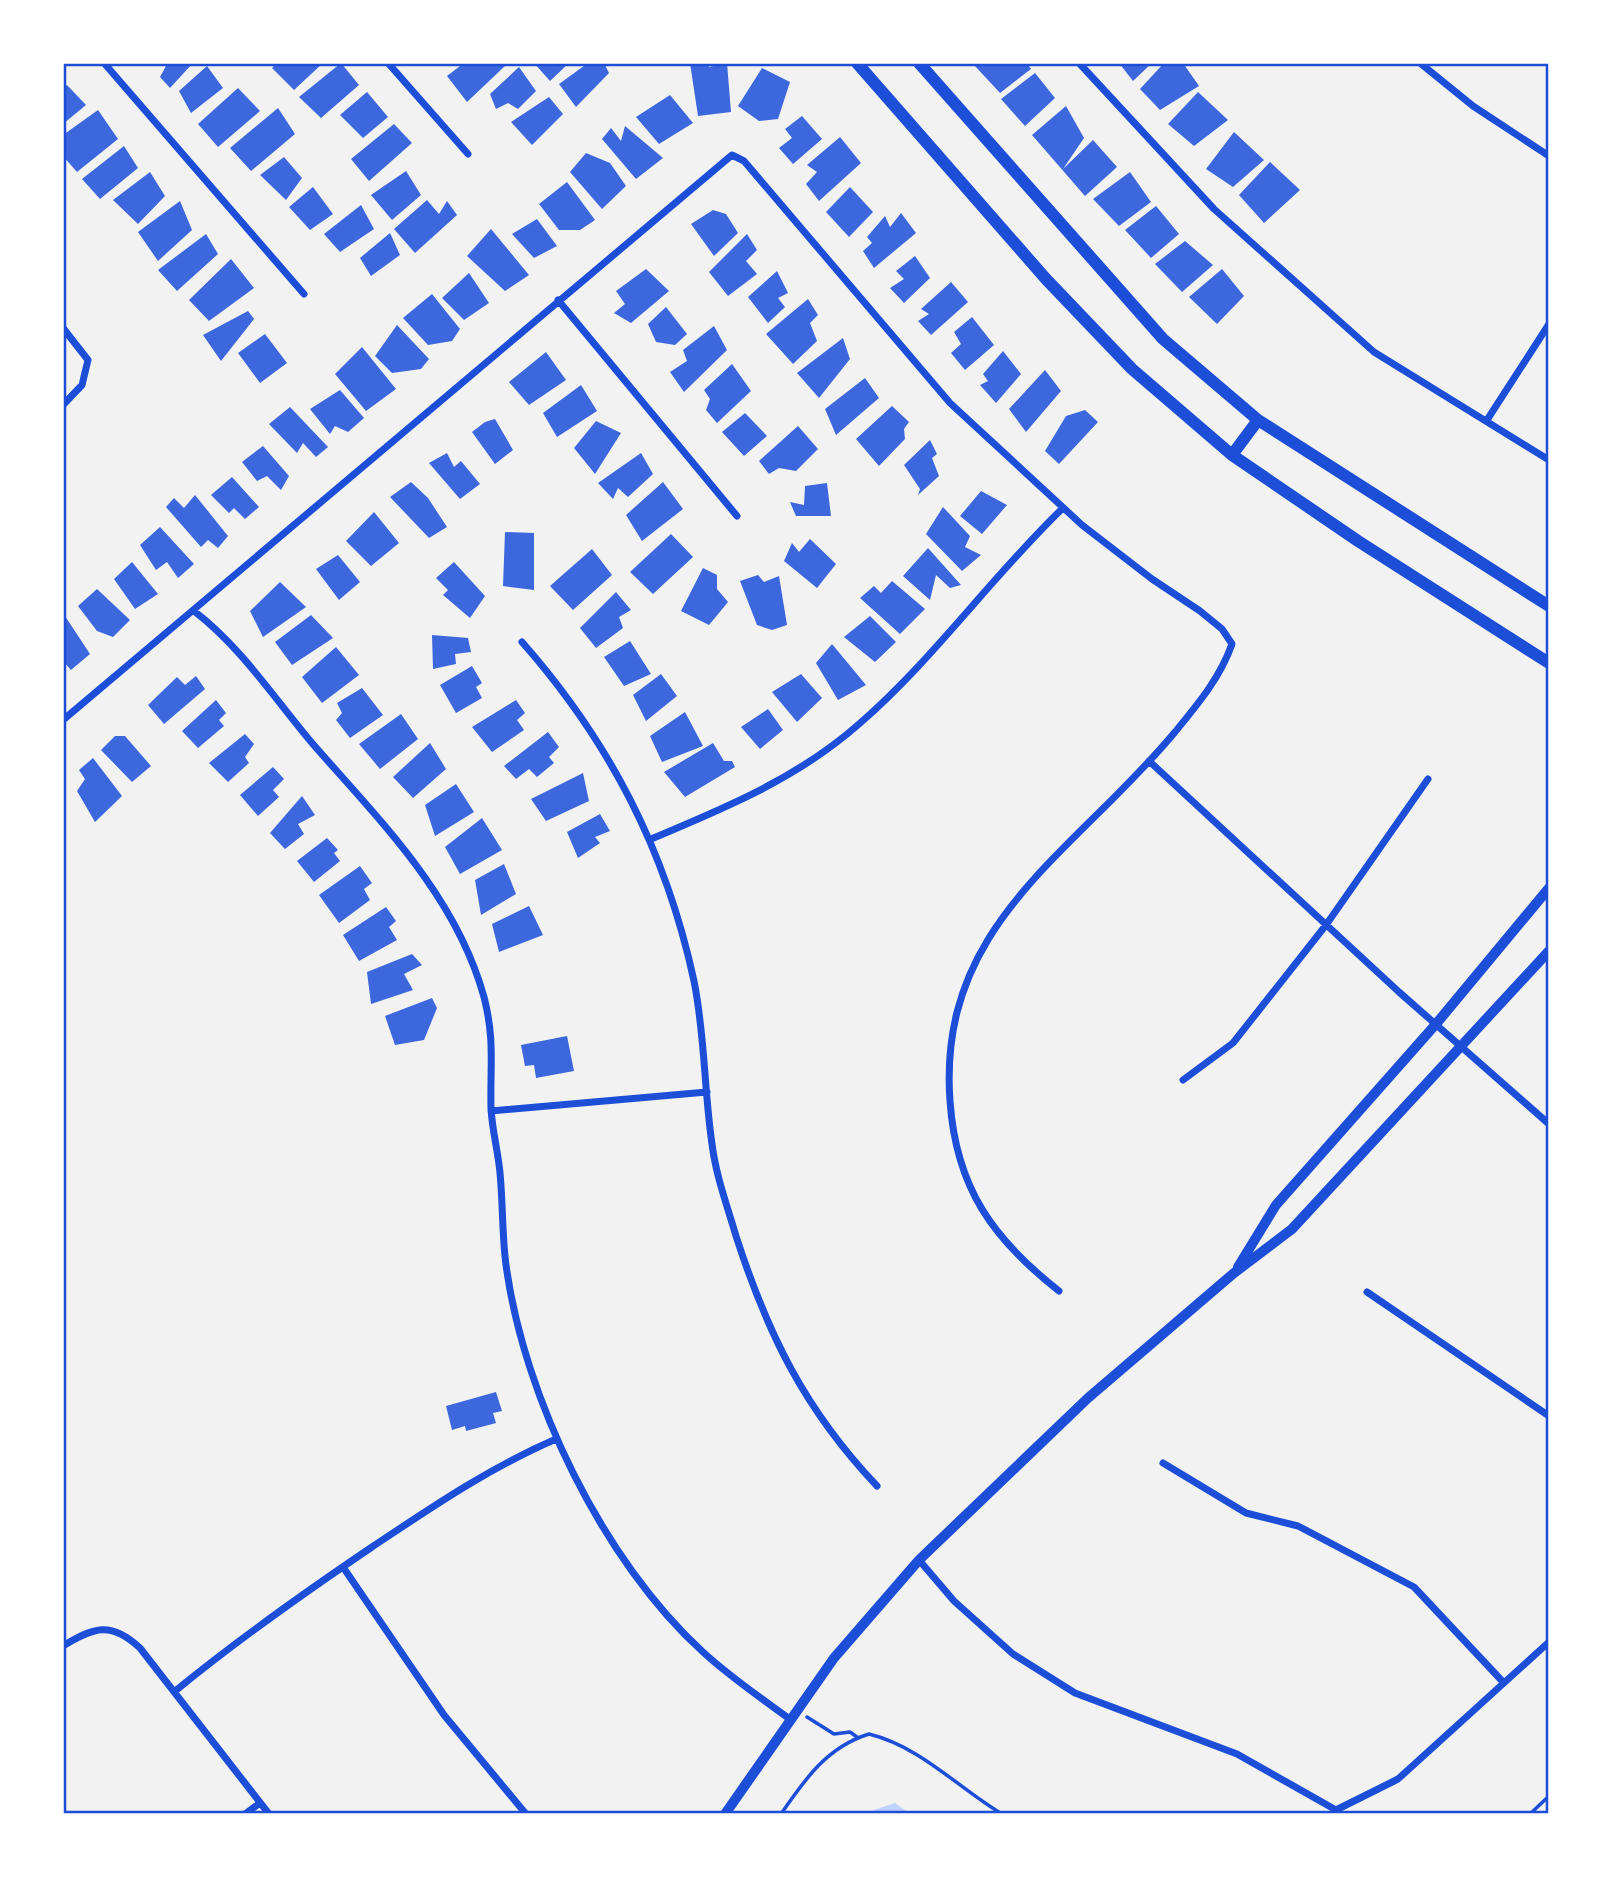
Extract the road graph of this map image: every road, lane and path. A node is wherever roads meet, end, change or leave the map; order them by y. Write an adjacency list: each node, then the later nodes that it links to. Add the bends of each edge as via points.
1 (104, 63): 9 (street)
2 (388, 63): 7 (street)
3 (857, 63): 16 (main road, via 1046,279 1132,369)
4 (919, 63): 15 (main road, via 1163,339)
5 (1079, 63): 14 (street, via 1214,209 1374,352)
6 (1420, 63): 8 (street, via 1473,106)
7 (468, 154)
8 (1549, 156)
9 (304, 294)
10 (558, 300): 18 (street, via 732,155 768,186 940,392); 19 (street); 21 (street)
11 (1549, 324): 14 (street)
12 (63, 328): 13 (street, via 85,353 87,370 82,385)
13 (63, 405)
14 (1488, 420): 17 (street)
15 (1258, 421): 16 (main road); 20 (main road)
16 (1231, 455): 23 (main road)
17 (1549, 460)
18 (1063, 508): 25 (street, via 1134,566 1200,611 1232,644 1212,685); 27 (street, via 928,657 858,725 771,785)
19 (737, 516)
20 (1549, 606)
21 (194, 611): 24 (street); 35 (street, via 220,631 377,815 443,906 485,1001 494,1042)
22 (522, 642): 27 (street, via 601,747)
23 (1549, 663)
24 (63, 720)
25 (1149, 761): 29 (street); 38 (street, via 999,920 968,974 950,1035 951,1120 970,1186 1006,1246)
26 (1428, 779): 29 (street)
27 (651, 839): 34 (street, via 694,982)
28 (1549, 888): 31 (street)
29 (1326, 925): 31 (street); 33 (street, via 1233,1043)
30 (1549, 951): 32 (street)
31 (1436, 1024): 32 (street); 37 (street, via 1276,1205)
32 (1461, 1047): 36 (street); 37 (street, via 1293,1229)
33 (1183, 1080)
34 (707, 1092): 35 (street); 43 (street, via 716,1172 757,1301 812,1405)
35 (491, 1111): 41 (street, via 506,1266 525,1352)
36 (1549, 1124)
37 (1234, 1273): 44 (street, via 1088,1398)
38 (1059, 1291)
39 (1367, 1292): 40 (street)
40 (1549, 1416)
41 (556, 1439): 45 (street, via 470,1481); 50 (street, via 601,1520 667,1613 732,1677)
42 (1163, 1463): 48 (street, via 1246,1513 1298,1527 1414,1587)
43 (877, 1486)
44 (919, 1560): 48 (street, via 954,1601 1013,1654 1075,1693 1237,1754 1336,1810 1398,1779); 50 (street, via 834,1658)
45 (343, 1567): 49 (street, via 231,1644); 56 (street, via 444,1715)
46 (1549, 1642): 48 (street)
47 (63, 1646): 49 (street, via 89,1630 126,1636)
48 (1504, 1683)
49 (174, 1692): 53 (street)
50 (794, 1716): 51 (path, via 829,1732); 57 (street)
51 (858, 1737): 58 (path, via 835,1748 804,1780); 59 (path, via 869,1734 912,1749)
52 (1549, 1796): 60 (path)
53 (260, 1803): 54 (street); 55 (street)
54 (245, 1814)
55 (269, 1814)
56 (526, 1814)
57 (725, 1814)
58 (781, 1814)
59 (1002, 1814)
60 (1530, 1814)

